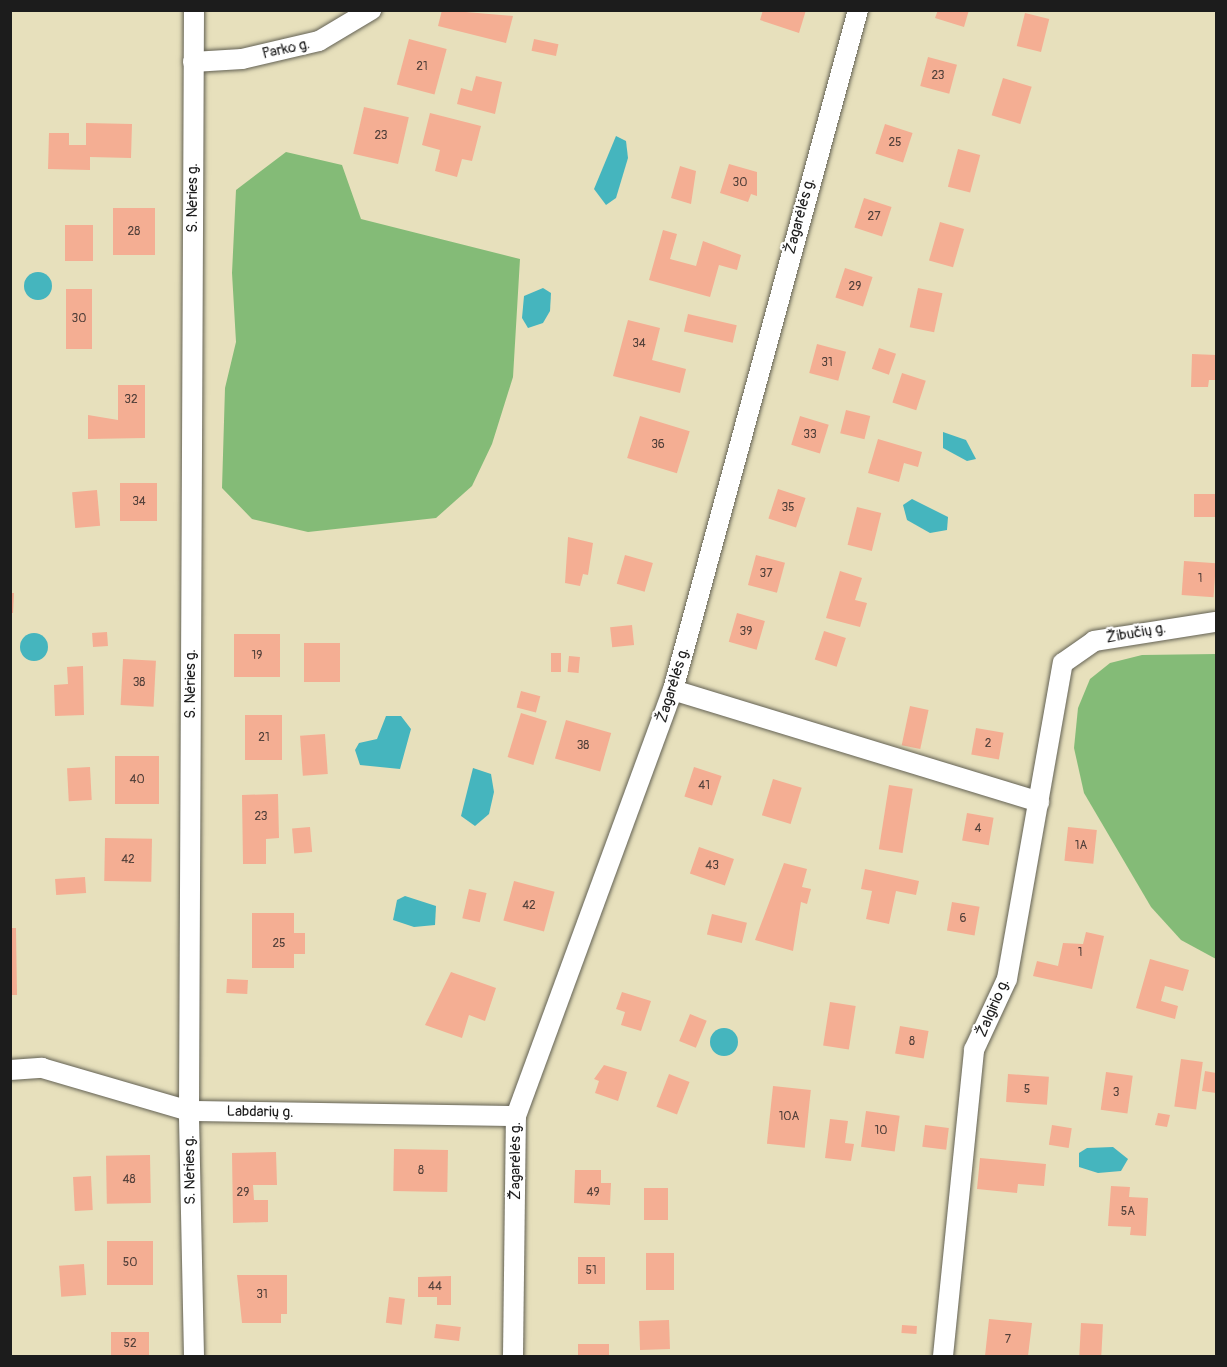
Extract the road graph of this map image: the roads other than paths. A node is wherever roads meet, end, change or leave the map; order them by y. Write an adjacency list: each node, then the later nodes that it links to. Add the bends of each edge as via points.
1 (194, 10): 4 (street, S. Nėries g.)
2 (371, 10): 4 (street, Parko g., via 319,41 242,59)
3 (858, 10): 7 (street, Žagarėlės g.)
4 (193, 62): 10 (street, S. Nėries g.)
5 (1216, 622): 6 (street, Žibučių g., via 1094,641)
6 (1063, 663): 8 (street, Žalgirio g.)
7 (673, 690): 8 (street); 11 (street, Žagarėlės g.)
8 (1038, 802): 14 (street, Žalgirio g., via 1007,979 974,1050)
9 (10, 1070): 10 (street, Labdarių g., via 42,1068)
10 (189, 1111): 11 (street, Labdarių g.); 12 (street, S. Nėries g.)
11 (516, 1116): 13 (street, Žagarėlės g.)
12 (194, 1356)
13 (513, 1356)
14 (943, 1356)

